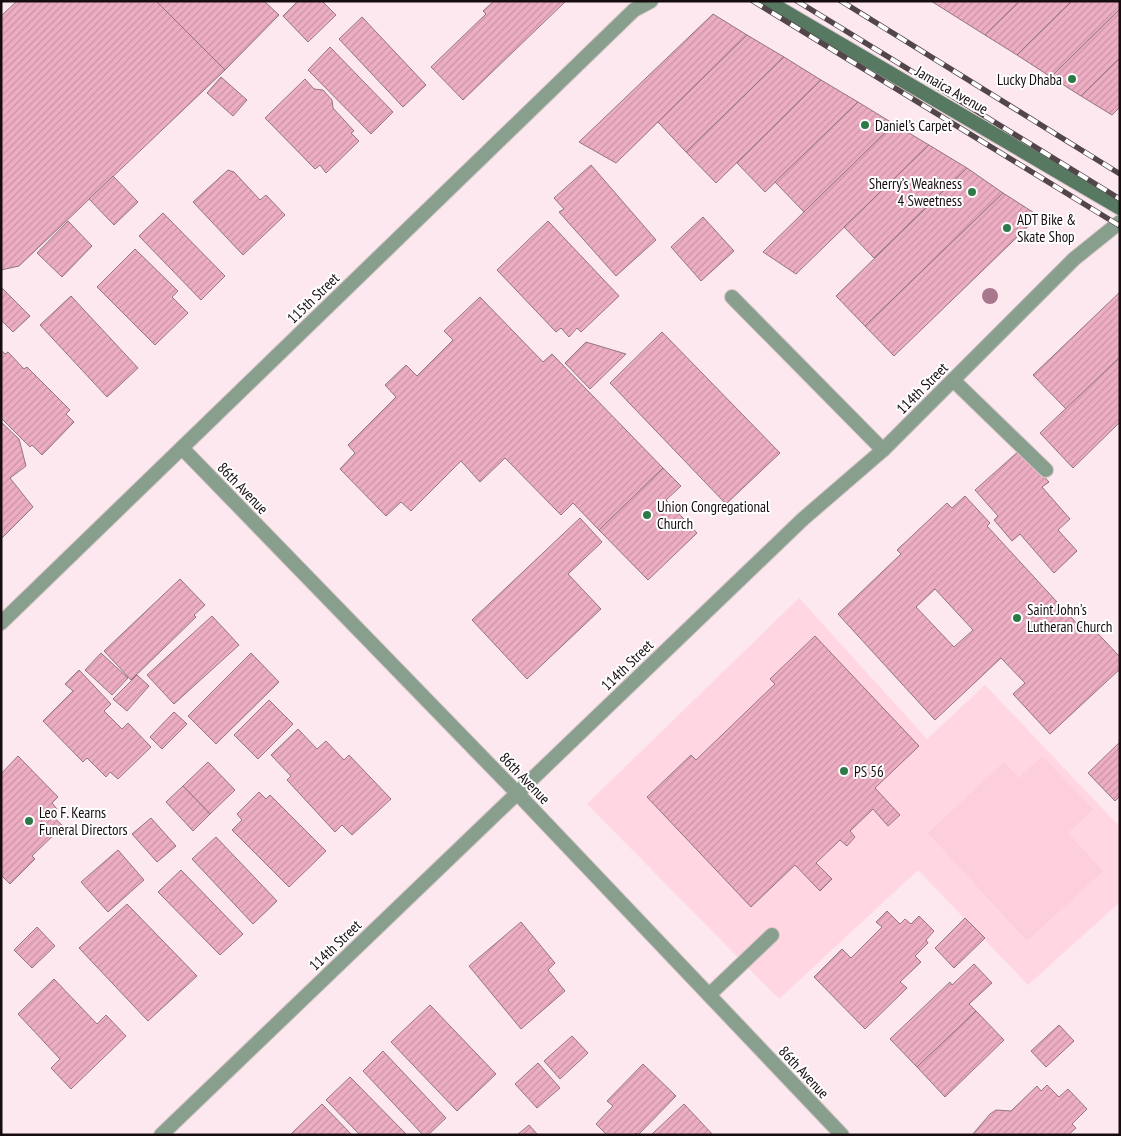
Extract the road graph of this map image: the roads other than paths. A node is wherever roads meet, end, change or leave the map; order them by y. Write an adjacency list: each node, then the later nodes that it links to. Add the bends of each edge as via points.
1 (651, 1): 7 (street, 115th Street, via 634,10)
2 (767, 1): 3 (main road, Jamaica Avenue)
3 (1120, 208)
4 (1120, 222): 6 (street, 114th Street, via 1074,259)
5 (732, 297): 8 (street)
6 (953, 380): 8 (street, 114th Street); 9 (street)
7 (182, 448): 10 (street, 115th Street); 11 (street, 86th Avenue)
8 (883, 450): 11 (street, 114th Street, via 803,519)
9 (1046, 470)
10 (1, 623)
11 (517, 793): 13 (street, 86th Avenue); 14 (street, 114th Street)
12 (772, 935): 13 (street)
13 (709, 995): 15 (street, 86th Avenue)
14 (161, 1135)
15 (842, 1135)

